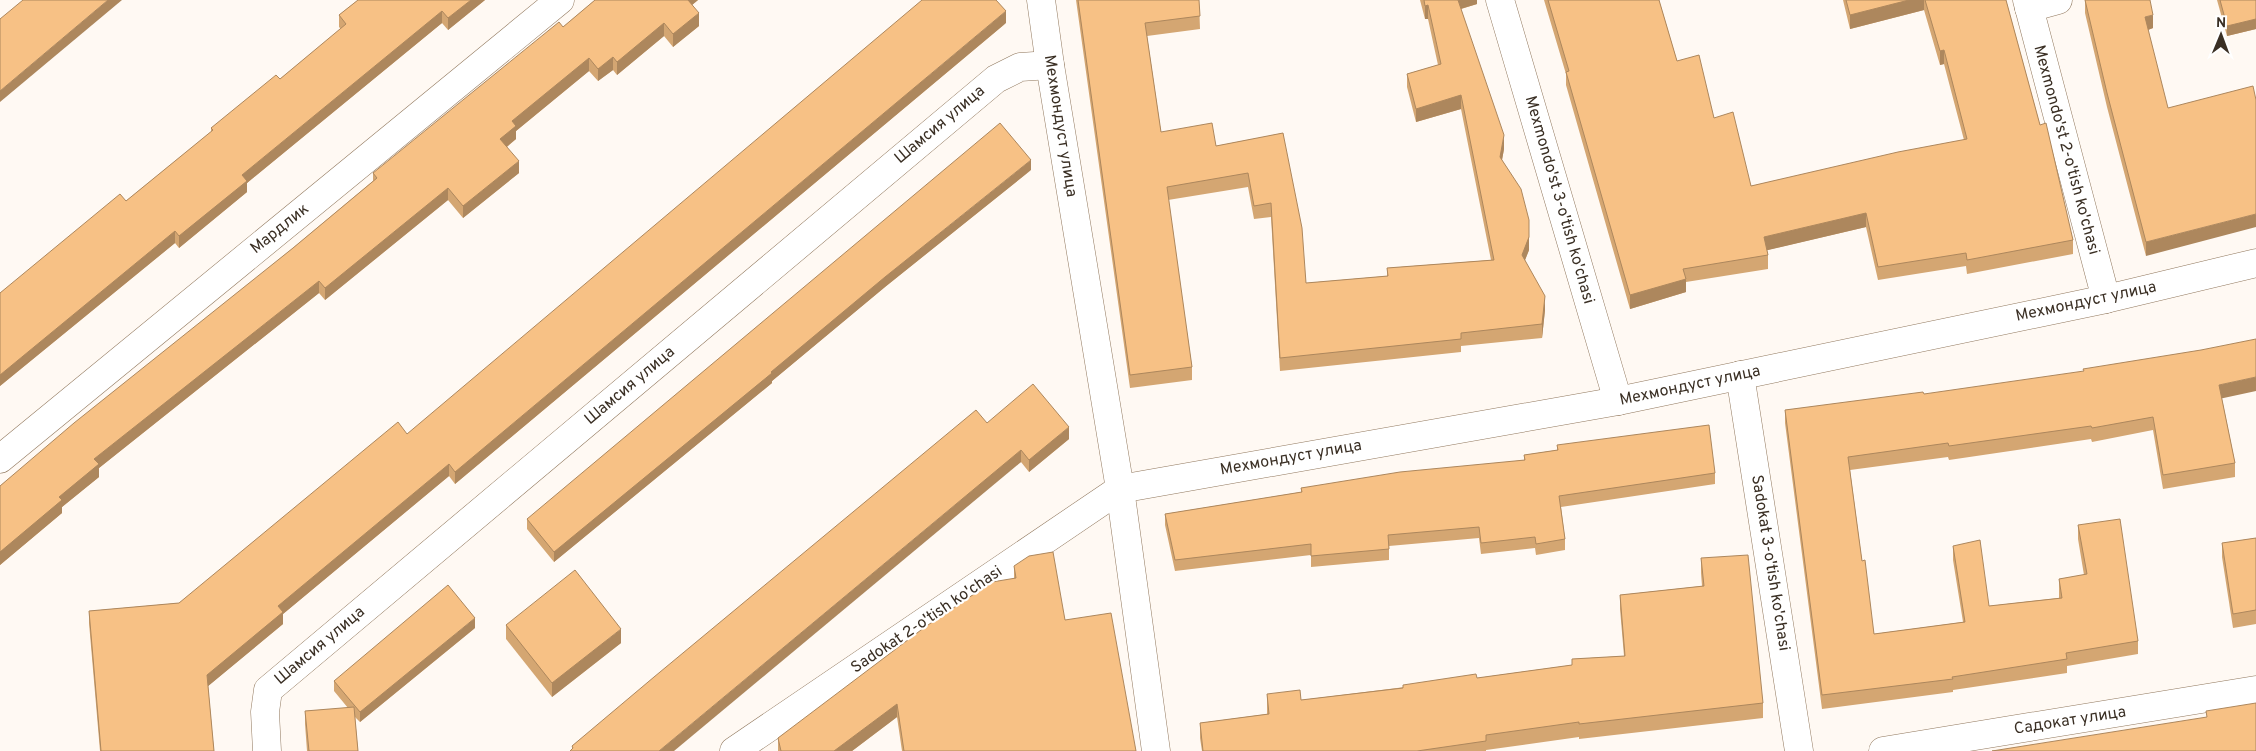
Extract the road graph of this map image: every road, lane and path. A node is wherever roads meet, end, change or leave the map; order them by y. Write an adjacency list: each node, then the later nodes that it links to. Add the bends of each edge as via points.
1 (560, 0): 11 (street, Мардлик)
2 (1041, 0): 6 (street, Мехмондуст улица)
3 (1500, 0): 10 (street, Mexmondo'st 3-o'tish ko'chasi)
4 (2058, 0): 5 (street)
5 (2028, 4): 8 (street, Mexmondo'st 2-o'tish ko'chasi)
6 (1050, 65): 12 (street, Мехмондуст улица); 14 (street, Шамсия улица, via 1020,67 996,79 268,690 265,712)
7 (2256, 263): 8 (street, Мехмондуст улица)
8 (2106, 299): 9 (street, Мехмондуст улица)
9 (1740, 375): 10 (street, Мехмондуст улица); 17 (street, Sadokat 3-o'tish ko'chasi)
10 (1618, 401): 12 (street, Мехмондуст улица)
11 (0, 459)
12 (1120, 489): 15 (street, Sadokat 2-o'tish ko'chasi); 16 (street, Мехмондуст улица)
13 (2256, 690): 18 (street, Садокат улица)
14 (267, 751)
15 (734, 751)
16 (1156, 751)
17 (1799, 751)
18 (1883, 751)

